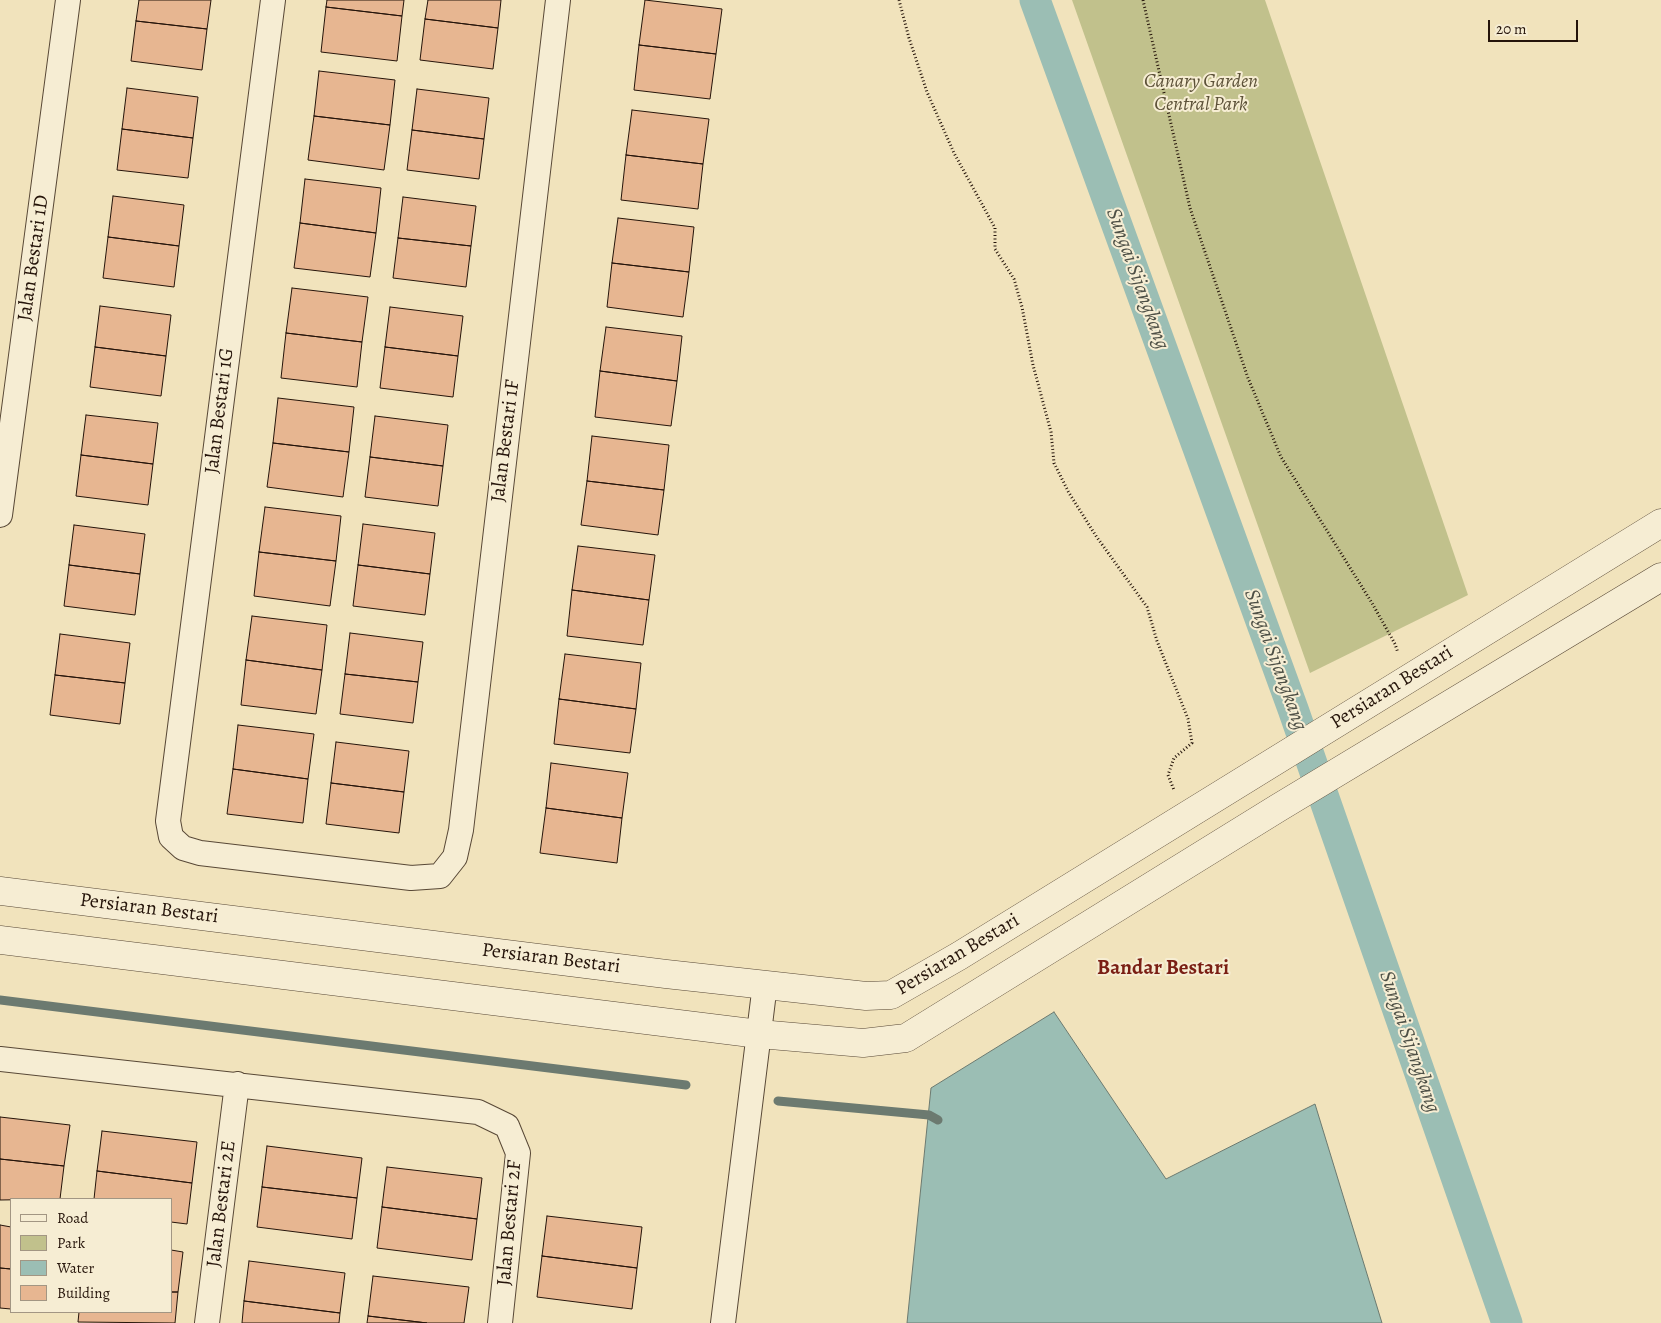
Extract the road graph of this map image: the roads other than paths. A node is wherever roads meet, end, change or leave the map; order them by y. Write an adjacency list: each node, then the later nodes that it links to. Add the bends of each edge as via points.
1 (68, 0): 4 (street, Jalan Bestari 1D)
2 (273, 0): 7 (street, Jalan Bestari 1G, via 168,821 171,837 183,848 200,853 411,878)
3 (558, 0): 7 (street, Jalan Bestari 1F, via 461,830 455,857)
4 (0, 516)
5 (1661, 523): 10 (street, Persiaran Bestari, via 891,995 866,996)
6 (1661, 577): 11 (street, via 906,1038 863,1043)
7 (440, 876)
8 (0, 891): 10 (street, Persiaran Bestari)
9 (0, 940): 11 (street)
10 (765, 984): 11 (street)
11 (759, 1034): 16 (street)
12 (0, 1059): 13 (street, Jalan Bestari 2F)
13 (237, 1084): 14 (street, Jalan Bestari 2E); 15 (street, Jalan Bestari 2F, via 478,1112 507,1126 518,1154)
14 (207, 1323)
15 (500, 1323)
16 (723, 1323)

